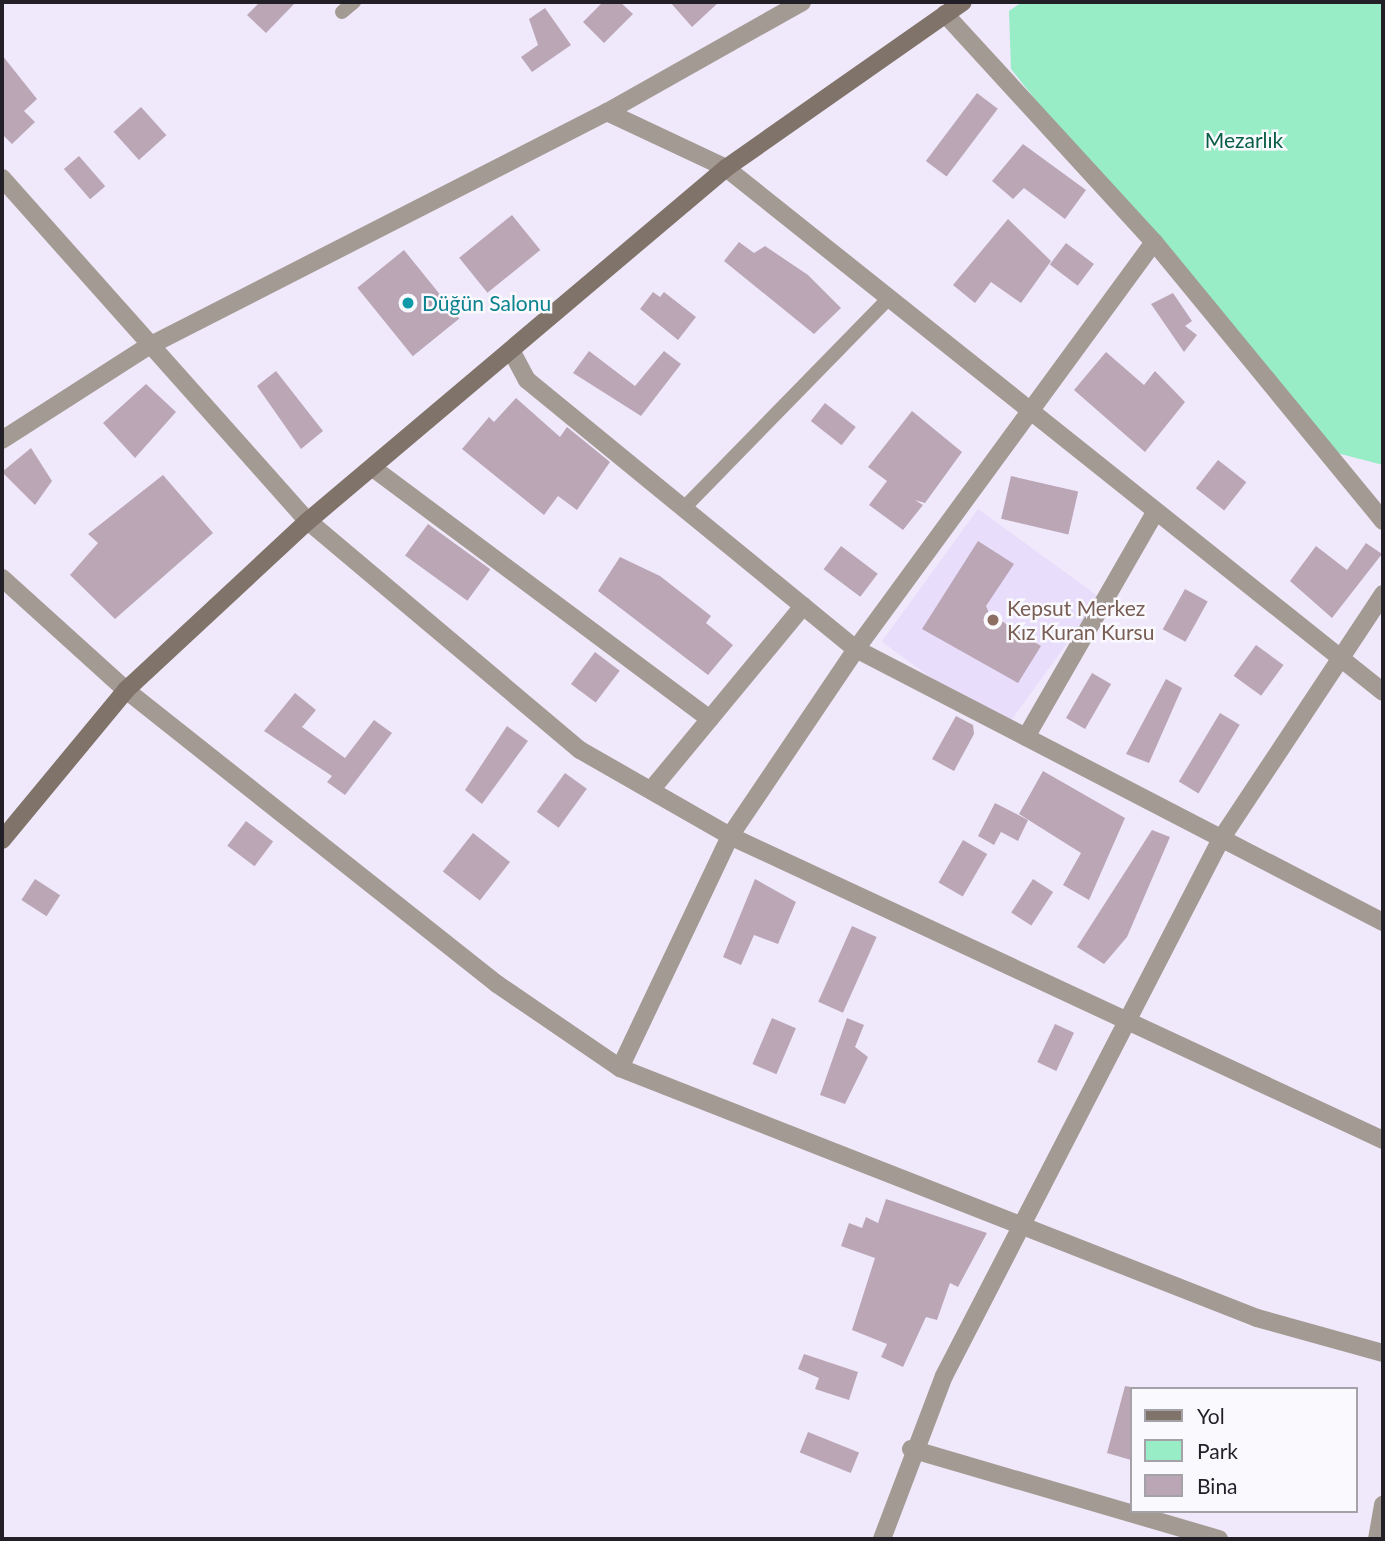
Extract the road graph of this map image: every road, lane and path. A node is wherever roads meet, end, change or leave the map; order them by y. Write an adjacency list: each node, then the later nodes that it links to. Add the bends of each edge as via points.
1 (354, 2): 4 (lane)
2 (963, 2): 5 (street)
3 (796, 3): 6 (street)
4 (342, 12)
5 (945, 14): 7 (street); 9 (street)
6 (607, 112): 7 (street); 11 (street)
7 (726, 168): 10 (street); 12 (street)
8 (2, 178): 11 (street)
9 (1154, 242): 13 (street); 19 (street)
10 (888, 299): 13 (street); 16 (lane)
11 (147, 348): 14 (street); 18 (street)
12 (512, 352): 15 (street); 16 (street, via 527,380)
13 (1027, 410): 17 (street); 23 (street)
14 (2, 440)
15 (373, 468): 18 (street); 27 (street)
16 (684, 508): 22 (street)
17 (1154, 513): 24 (street); 28 (street)
18 (309, 521): 25 (street); 29 (street, via 580,750)
19 (1383, 521)
20 (2, 578): 25 (street)
21 (1383, 594): 24 (street)
22 (803, 606): 23 (street); 27 (street)
23 (856, 649): 28 (street); 31 (street)
24 (1335, 659): 26 (street); 32 (street)
25 (126, 690): 30 (street); 35 (street, via 497,984)
26 (1383, 692)
27 (710, 719): 29 (street)
28 (1026, 737): 32 (street)
29 (651, 790): 31 (street)
30 (3, 836)
31 (730, 836): 34 (street); 35 (street)
32 (1222, 839): 33 (street); 34 (street)
33 (1383, 922)
34 (1126, 1026): 36 (street); 37 (street)
35 (620, 1068): 37 (street)
36 (1383, 1140)
37 (1022, 1225): 38 (street, via 1257,1318); 39 (street)
38 (1383, 1353)
39 (911, 1449): 42 (street); 43 (street)
40 (1383, 1505): 45 (street)
41 (1130, 1513): 44 (street)
42 (1130, 1513)
43 (883, 1539)
44 (1219, 1539)
45 (1377, 1539)

